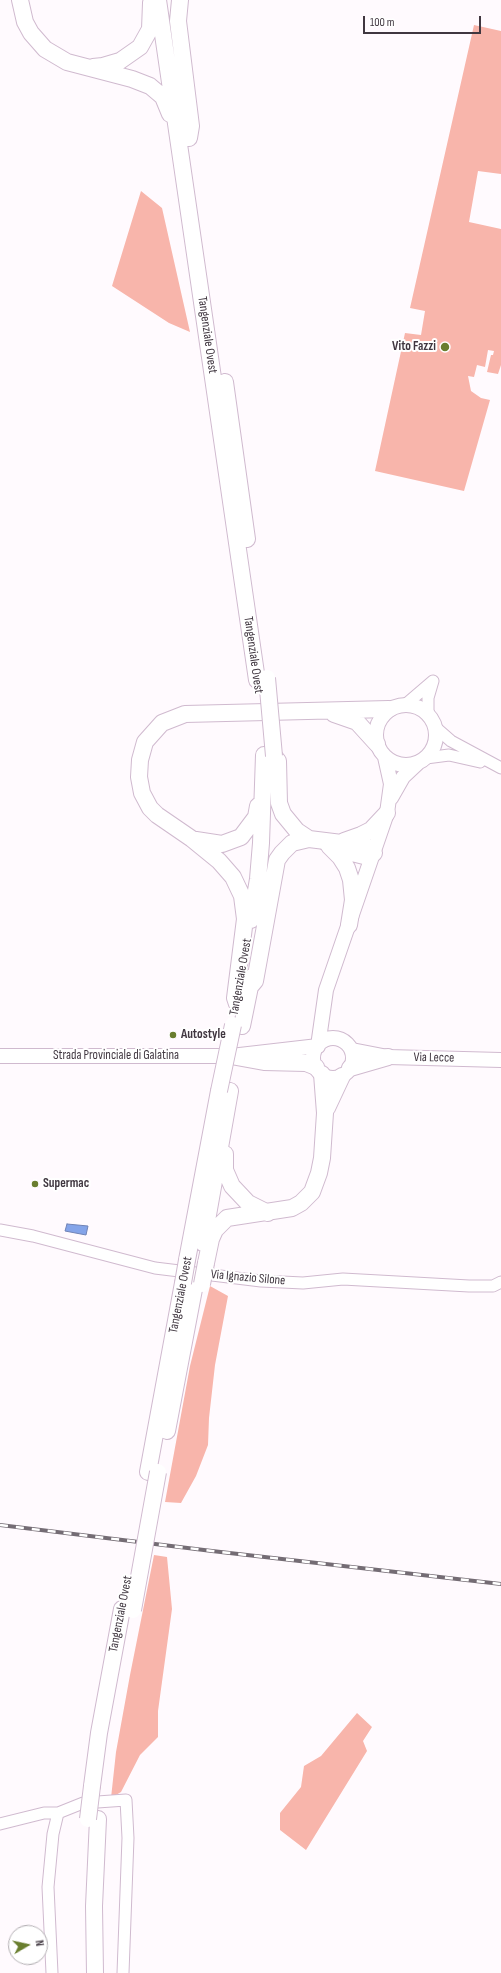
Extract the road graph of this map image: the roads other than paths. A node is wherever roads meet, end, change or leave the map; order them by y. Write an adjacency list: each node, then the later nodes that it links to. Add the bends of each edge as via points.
1 (20, 0): 6 (highway, via 25,22 37,42 54,56)
2 (151, 0): 6 (highway, via 150,29 140,47 120,61)
3 (158, 0): 8 (highway, Tangenziale Ovest)
4 (168, 0): 7 (highway, Tangenziale Ovest)
5 (180, 0): 7 (highway, via 178,21 191,126)
6 (89, 68): 8 (highway, via 143,82 163,97 169,108 188,227)
7 (188, 138): 9 (highway, Tangenziale Ovest)
8 (196, 253): 9 (highway, Tangenziale Ovest)
9 (262, 679): 15 (highway, Tangenziale Ovest, bridge)
10 (406, 705): 11 (main road); 13 (main road, via 422,709); 13 (street, via 433,681 428,698)
11 (389, 710): 12 (highway); 14 (main road, via 383,714 376,728)
12 (321, 712): 14 (highway, via 357,722); 19 (highway, via 185,714 168,719 156,729 145,742 140,760 139,777 142,793 157,815)
13 (431, 721): 16 (main road, via 434,744); 17 (street, via 451,741)
14 (381, 750): 16 (main road, via 391,761 405,765); 18 (main road, via 391,784)
15 (267, 758): 19 (highway, via 261,767 256,818 246,832 222,844); 20 (highway, via 278,761 283,814 297,831); 24 (highway, Tangenziale Ovest, via 273,823 265,899); 26 (highway, Tangenziale Ovest, via 258,878)
16 (423, 760): 17 (street, via 449,756); 18 (main road, via 404,777)
17 (501, 768)
18 (388, 807): 21 (highway, via 371,830); 22 (main road)
19 (192, 839): 26 (highway, via 226,868 242,896 245,919 235,998)
20 (309, 839): 21 (highway); 24 (highway, via 292,843 277,860 255,981)
21 (333, 842): 22 (highway, via 340,850 369,856); 23 (highway, via 351,880 353,900)
22 (374, 853): 23 (main road)
23 (349, 925): 25 (main road)
24 (250, 987): 27 (highway, Tangenziale Ovest)
25 (326, 990): 28 (main road, via 325,1015); 29 (main road)
26 (237, 1004): 27 (highway, Tangenziale Ovest)
27 (237, 1026): 39 (highway, Tangenziale Ovest, bridge)
28 (337, 1038): 29 (main road, via 326,1039); 31 (main road, via 346,1042)
29 (318, 1046): 30 (main road, Strada Provinciale di Galatina); 37 (main road, via 314,1056)
30 (292, 1049): 33 (main road, Strada Provinciale di Galatina); 36 (street, via 275,1056 272,1060)
31 (352, 1050): 34 (main road, Via Lecce); 38 (main road, via 353,1063)
32 (0, 1056): 33 (main road, Strada Provinciale di Galatina)
33 (231, 1056): 36 (highway)
34 (388, 1058): 35 (main road, Via Lecce); 38 (highway)
35 (501, 1060)
36 (274, 1062): 37 (highway, via 306,1063)
37 (319, 1070): 38 (main road, via 330,1077); 40 (highway)
38 (346, 1072): 40 (highway)
39 (226, 1093): 41 (highway, via 232,1106 224,1160 228,1179 248,1203); 43 (highway, Tangenziale Ovest)
40 (325, 1113): 41 (highway, via 322,1158 312,1192 301,1204)
41 (268, 1212): 43 (highway, via 227,1218 220,1224)
42 (0, 1230): 44 (street, Via Ignazio Silone, via 157,1268 261,1281 303,1283 344,1280 469,1286 493,1286)
43 (198, 1262): 45 (highway, bridge)
44 (501, 1282)
45 (193, 1284): 46 (highway, Tangenziale Ovest); 46 (highway, Tangenziale Ovest, via 195,1319 188,1324)
46 (153, 1472): 48 (highway, Tangenziale Ovest, bridge)
47 (58, 1813): 49 (street, via 44,1813); 50 (street, via 53,1834 48,1887); 53 (street, via 83,1803 126,1800 128,1838)
48 (93, 1819): 51 (highway, Tangenziale Ovest, via 83,1908); 52 (highway, Tangenziale Ovest)
49 (0, 1824)
50 (52, 1973)
51 (84, 1973)
52 (94, 1973)
53 (122, 1973)

